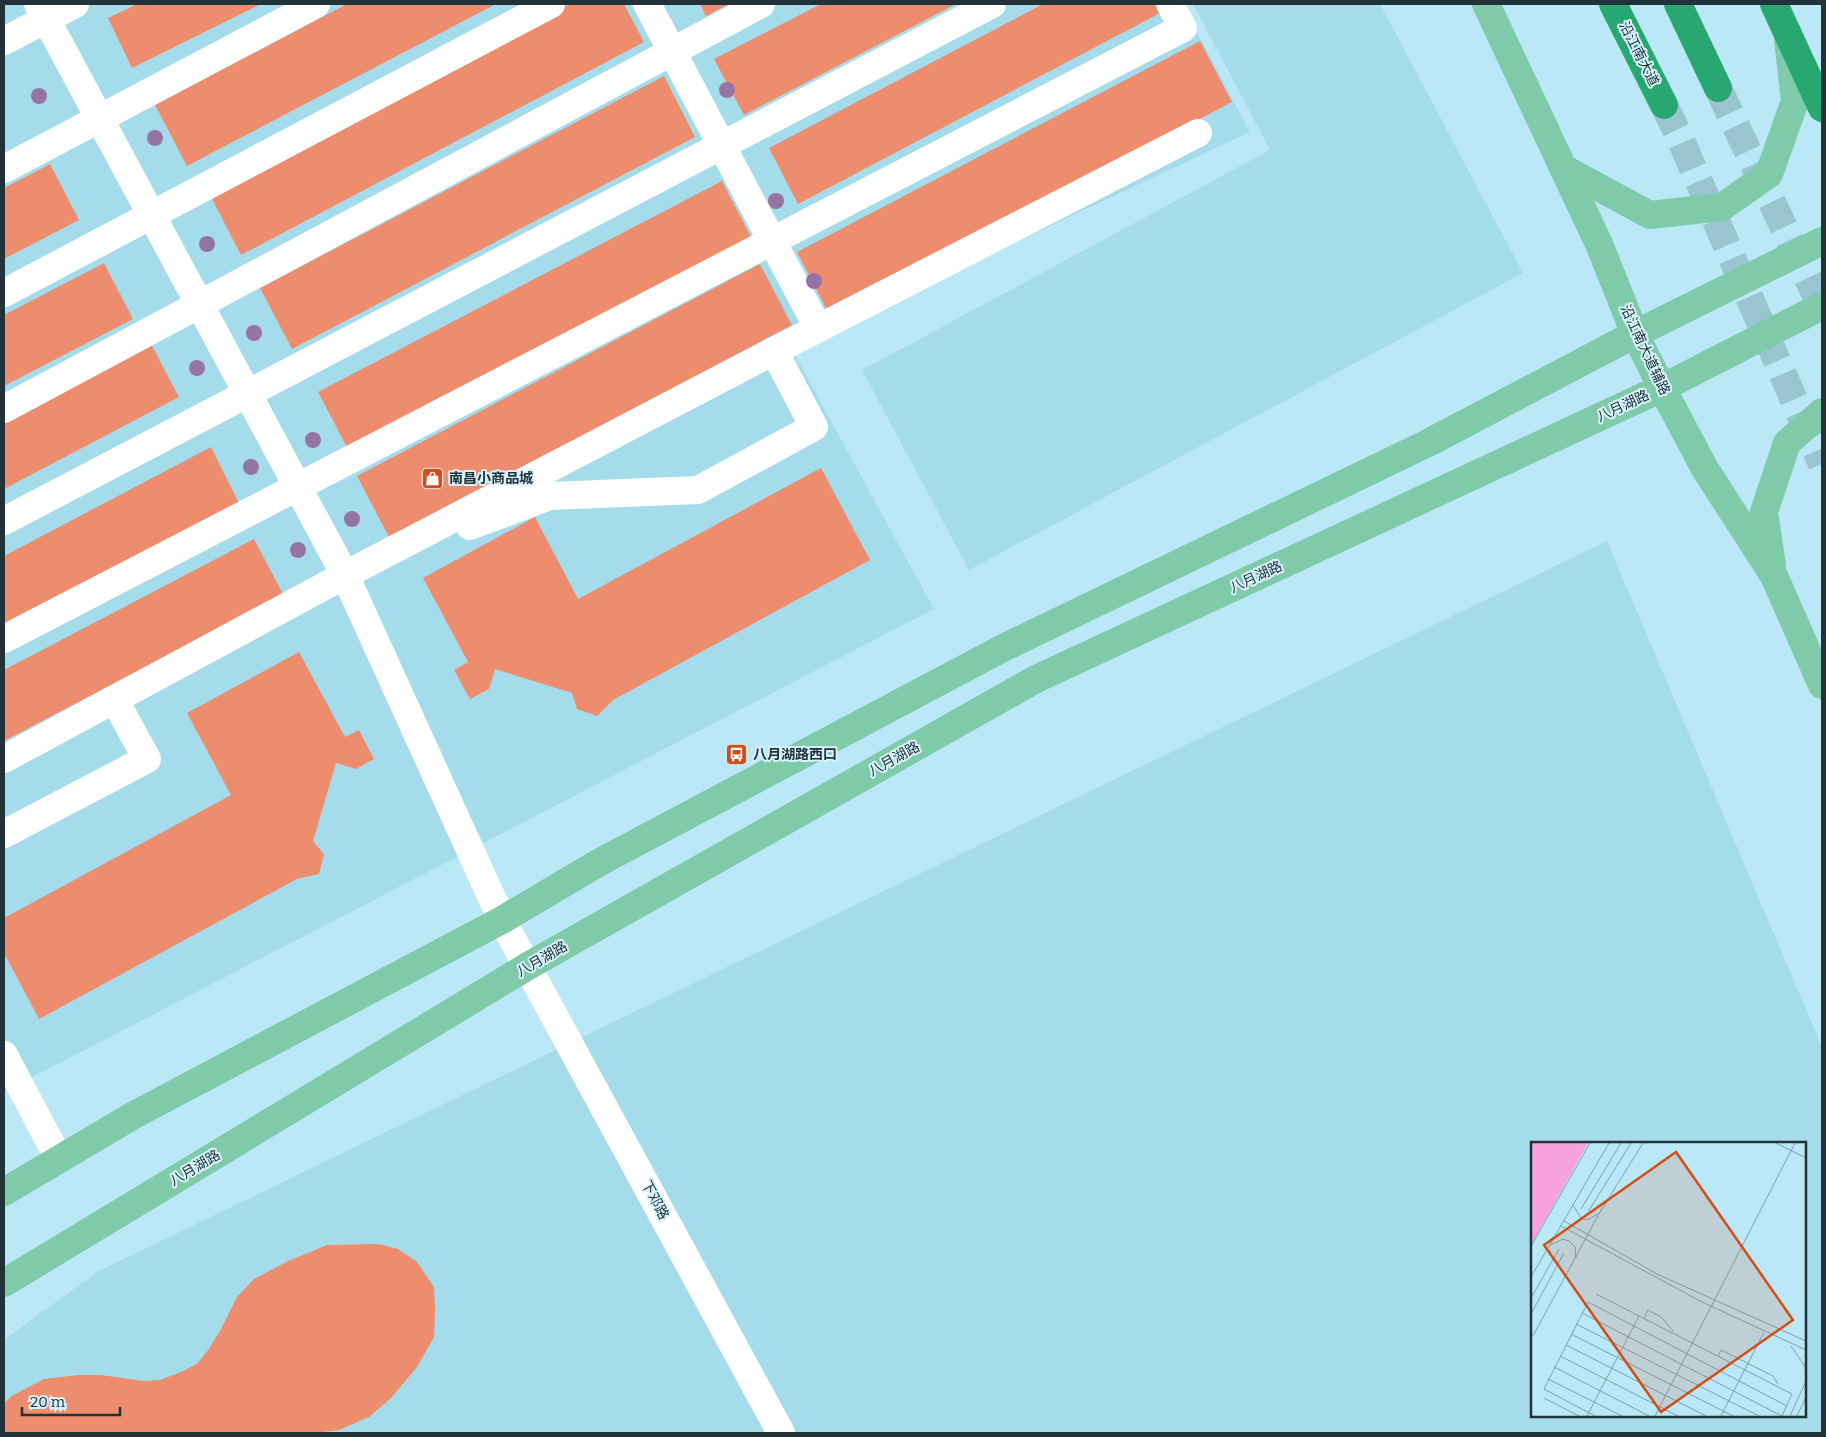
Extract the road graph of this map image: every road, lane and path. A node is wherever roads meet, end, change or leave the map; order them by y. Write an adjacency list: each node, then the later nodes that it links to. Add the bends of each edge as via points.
1 (75, 4): 12 (street)
2 (316, 4): 19 (street)
3 (551, 4): 24 (street)
4 (647, 4): 15 (street)
5 (761, 4): 15 (street)
6 (992, 4): 21 (street)
7 (1170, 4): 25 (street, via 1183,28)
8 (1486, 4): 22 (main road, 沿江南大道辅路)
9 (1613, 4): 17 (highway, 沿江南大道)
10 (1678, 4): 16 (highway)
11 (1774, 4): 13 (highway)
12 (42, 11): 14 (street); 19 (street, 下邓路)
13 (1788, 34): 18 (highway); 22 (main road, via 1795,101 1770,174 1722,207 1650,215)
14 (4, 41)
15 (672, 52): 21 (street); 28 (street)
16 (1718, 88)
17 (1664, 105)
18 (1822, 108)
19 (100, 119): 23 (street); 24 (street, 下邓路)
20 (1198, 133): 30 (street)
21 (722, 146): 25 (street); 34 (street)
22 (1564, 168): 31 (main road, 沿江南大道辅路)
23 (4, 169)
24 (152, 215): 27 (street); 28 (street, 下邓路)
25 (772, 240): 30 (street); 37 (street)
26 (1822, 241): 31 (main road)
27 (4, 293)
28 (200, 304): 34 (street, 下邓路); 35 (street)
29 (1822, 306): 33 (main road, 八月湖路)
30 (818, 328): 32 (street)
31 (1635, 334): 33 (main road, 沿江南大道辅路); 46 (main road, via 1428,443 1003,648 600,862)
32 (774, 350): 39 (street); 39 (street, via 814,427 698,490 550,496)
33 (1662, 388): 40 (main road, 沿江南大道辅路, via 1705,469); 47 (main road, 八月湖路, via 1036,679)
34 (248, 394): 37 (street, 下邓路); 38 (street)
35 (4, 410)
36 (1822, 412): 40 (main road, via 1787,443 1764,512)
37 (297, 486): 39 (street, 下邓路); 41 (street)
38 (4, 522)
39 (345, 575): 43 (street); 46 (street, 下邓路)
40 (1774, 576): 42 (main road, 沿江南大道辅路)
41 (4, 639)
42 (1822, 685)
43 (114, 699): 44 (street); 45 (street, via 148,759)
44 (4, 758)
45 (4, 834)
46 (502, 920): 47 (street, 下邓路); 49 (main road, via 134,1115)
47 (528, 966): 51 (main road, 八月湖路); 52 (street, 下邓路)
48 (4, 1055): 49 (street)
49 (59, 1159): 50 (main road)
50 (4, 1192)
51 (4, 1283)
52 (781, 1433)

